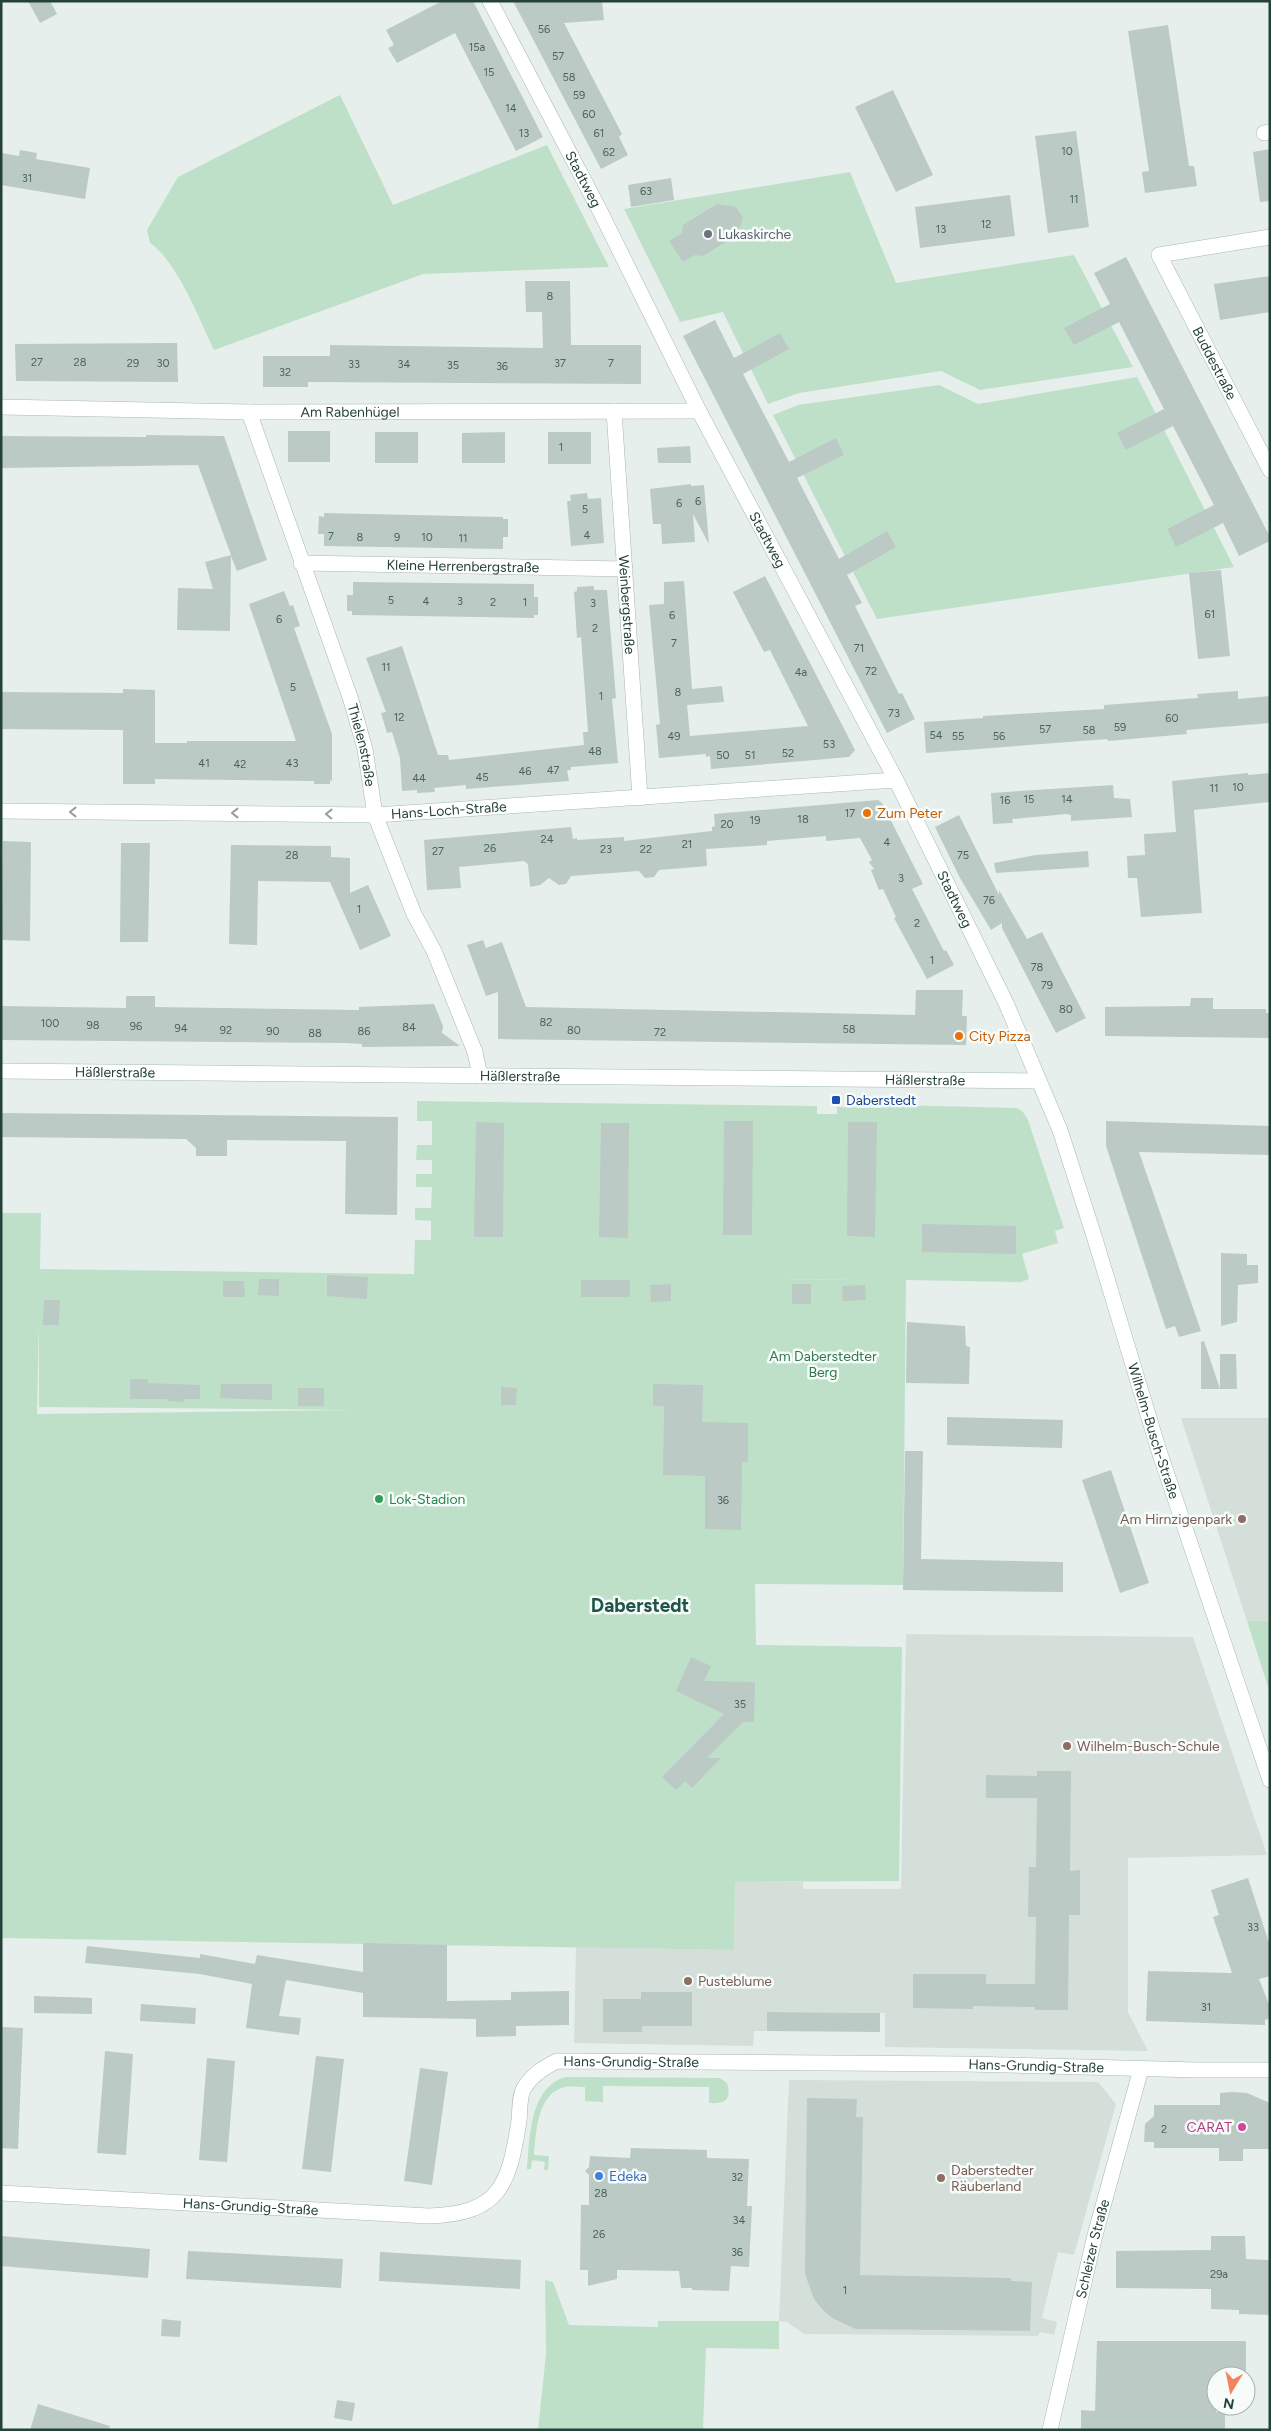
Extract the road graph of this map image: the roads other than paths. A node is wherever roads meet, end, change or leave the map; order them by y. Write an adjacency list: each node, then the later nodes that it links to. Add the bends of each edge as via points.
1 (490, 1): 6 (street, Stadtweg, via 600,211)
2 (1270, 237): 7 (street, Buddestraße, via 1159,255)
3 (1, 407): 5 (street, Am Rabenhügel)
4 (614, 411): 5 (street, Am Rabenhügel); 6 (street, Am Rabenhügel); 9 (street, Weinbergstraße)
5 (249, 412): 8 (street, Thielenstraße)
6 (699, 412): 10 (street, Stadtweg)
7 (1270, 470)
8 (301, 563): 9 (street, Kleine Herrenbergstraße); 13 (street, Thielenstraße, via 366,749)
9 (625, 569): 11 (street, Weinbergstraße)
10 (896, 780): 11 (street, Hans-Loch-Straße); 16 (street, Stadtweg, via 1006,1003)
11 (640, 798): 13 (street, Hans-Loch-Straße)
12 (1, 812): 13 (street, Hans-Loch-Straße, one-way to 12)
13 (375, 815): 15 (street, Thielenstraße, via 414,914 434,951 475,1052)
14 (1, 1071): 15 (street, Häßlerstraße)
15 (480, 1076): 16 (street, Häßlerstraße)
16 (1038, 1081): 17 (street, Wilhelm-Busch-Straße, via 1060,1130 1165,1470)
17 (1270, 1780)
18 (1141, 2069): 19 (street, Hans-Grundig-Straße); 20 (street, Hans-Grundig-Straße, via 556,2061 540,2069 523,2089 512,2164 500,2188 488,2201 470,2212 450,2216); 21 (street, Schleizer Straße, via 1095,2235)
19 (1270, 2070)
20 (1, 2193)
21 (1050, 2430)

